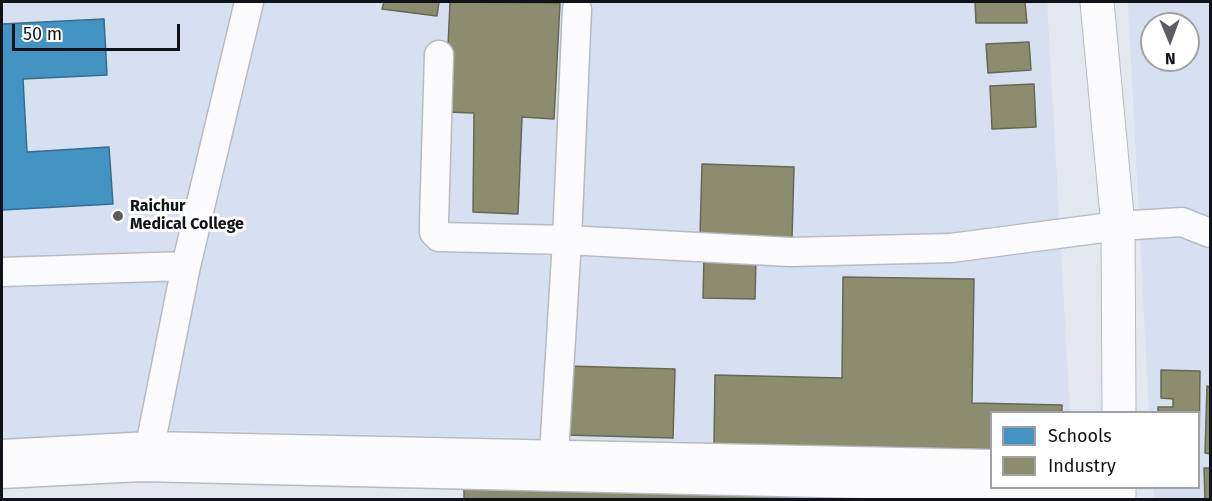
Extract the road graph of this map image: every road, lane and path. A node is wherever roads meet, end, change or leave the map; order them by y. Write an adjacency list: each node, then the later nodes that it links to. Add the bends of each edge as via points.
1 (249, 2): 8 (street)
2 (1097, 2): 5 (highway)
3 (577, 9): 7 (street)
4 (439, 56): 7 (street, via 434,232 450,238)
5 (1118, 226): 6 (street, via 1182,222); 7 (street, via 951,248 790,252); 10 (highway)
6 (1210, 233)
7 (567, 240): 13 (street)
8 (186, 266): 9 (street); 11 (street)
9 (2, 272)
10 (1119, 411)
11 (150, 446): 12 (street); 13 (street)
12 (2, 454)
13 (554, 454): 14 (street)
14 (990, 464)
15 (2, 474): 16 (street, via 153,468)
16 (990, 487)
17 (1023, 489): 18 (street)
18 (1119, 493)

